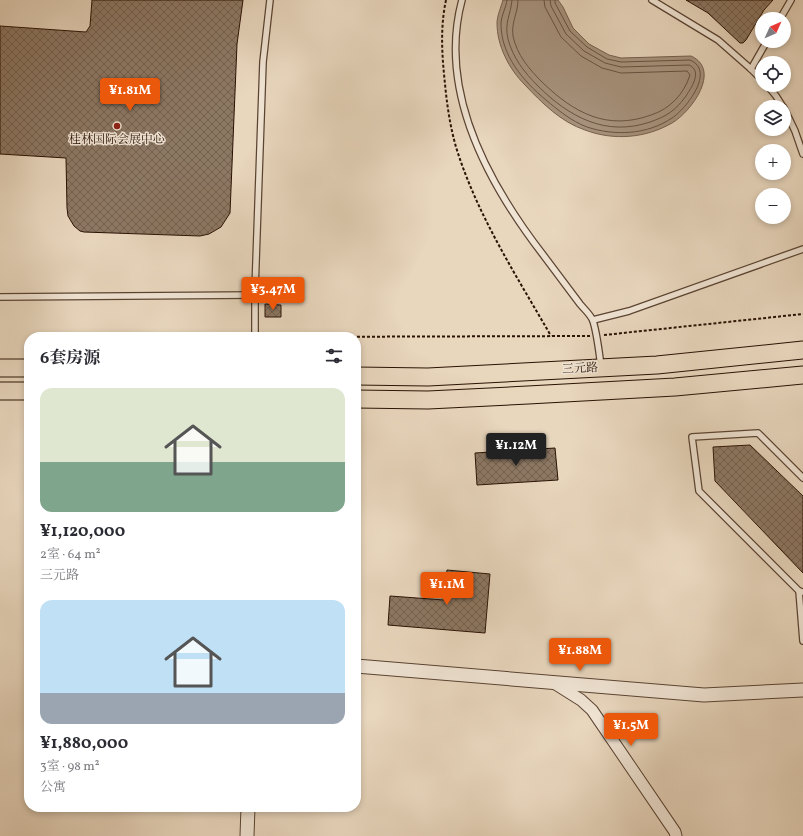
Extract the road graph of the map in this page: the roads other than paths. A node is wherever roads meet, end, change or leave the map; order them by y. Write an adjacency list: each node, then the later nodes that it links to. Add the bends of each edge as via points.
1 (270, 0): 12 (lane, via 263,62)
2 (462, 0): 14 (lane, via 456,40 457,69 462,99 479,151 501,193 536,246)
3 (652, 0): 7 (lane, via 718,40)
4 (791, 0): 5 (lane)
5 (784, 12)
6 (763, 48): 7 (lane)
7 (751, 69): 8 (lane)
8 (755, 73)
9 (791, 123): 10 (lane)
10 (803, 154)
11 (803, 249): 14 (lane, via 629,311)
12 (255, 294): 13 (lane); 15 (lane)
13 (0, 297)
14 (593, 320): 19 (lane)
15 (255, 332)
16 (803, 350): 19 (main road, 三元路)
17 (0, 368): 18 (main road)
18 (24, 368)
19 (602, 368): 21 (main road, 三元路, via 428,377)
20 (803, 375): 22 (main road, 三元路)
21 (361, 376)
22 (776, 377): 23 (main road); 26 (main road, 三元路, via 675,387 482,398)
23 (803, 385)
24 (0, 391): 25 (main road)
25 (24, 391)
26 (361, 399)
27 (803, 478): 28 (lane, via 758,433 692,437 699,491)
28 (801, 591): 29 (lane)
29 (803, 641)
30 (361, 666): 31 (street)
31 (554, 683): 32 (street, via 704,695); 35 (street, via 592,710)
32 (803, 690)
33 (248, 812): 34 (street)
34 (247, 836)
35 (676, 836)

